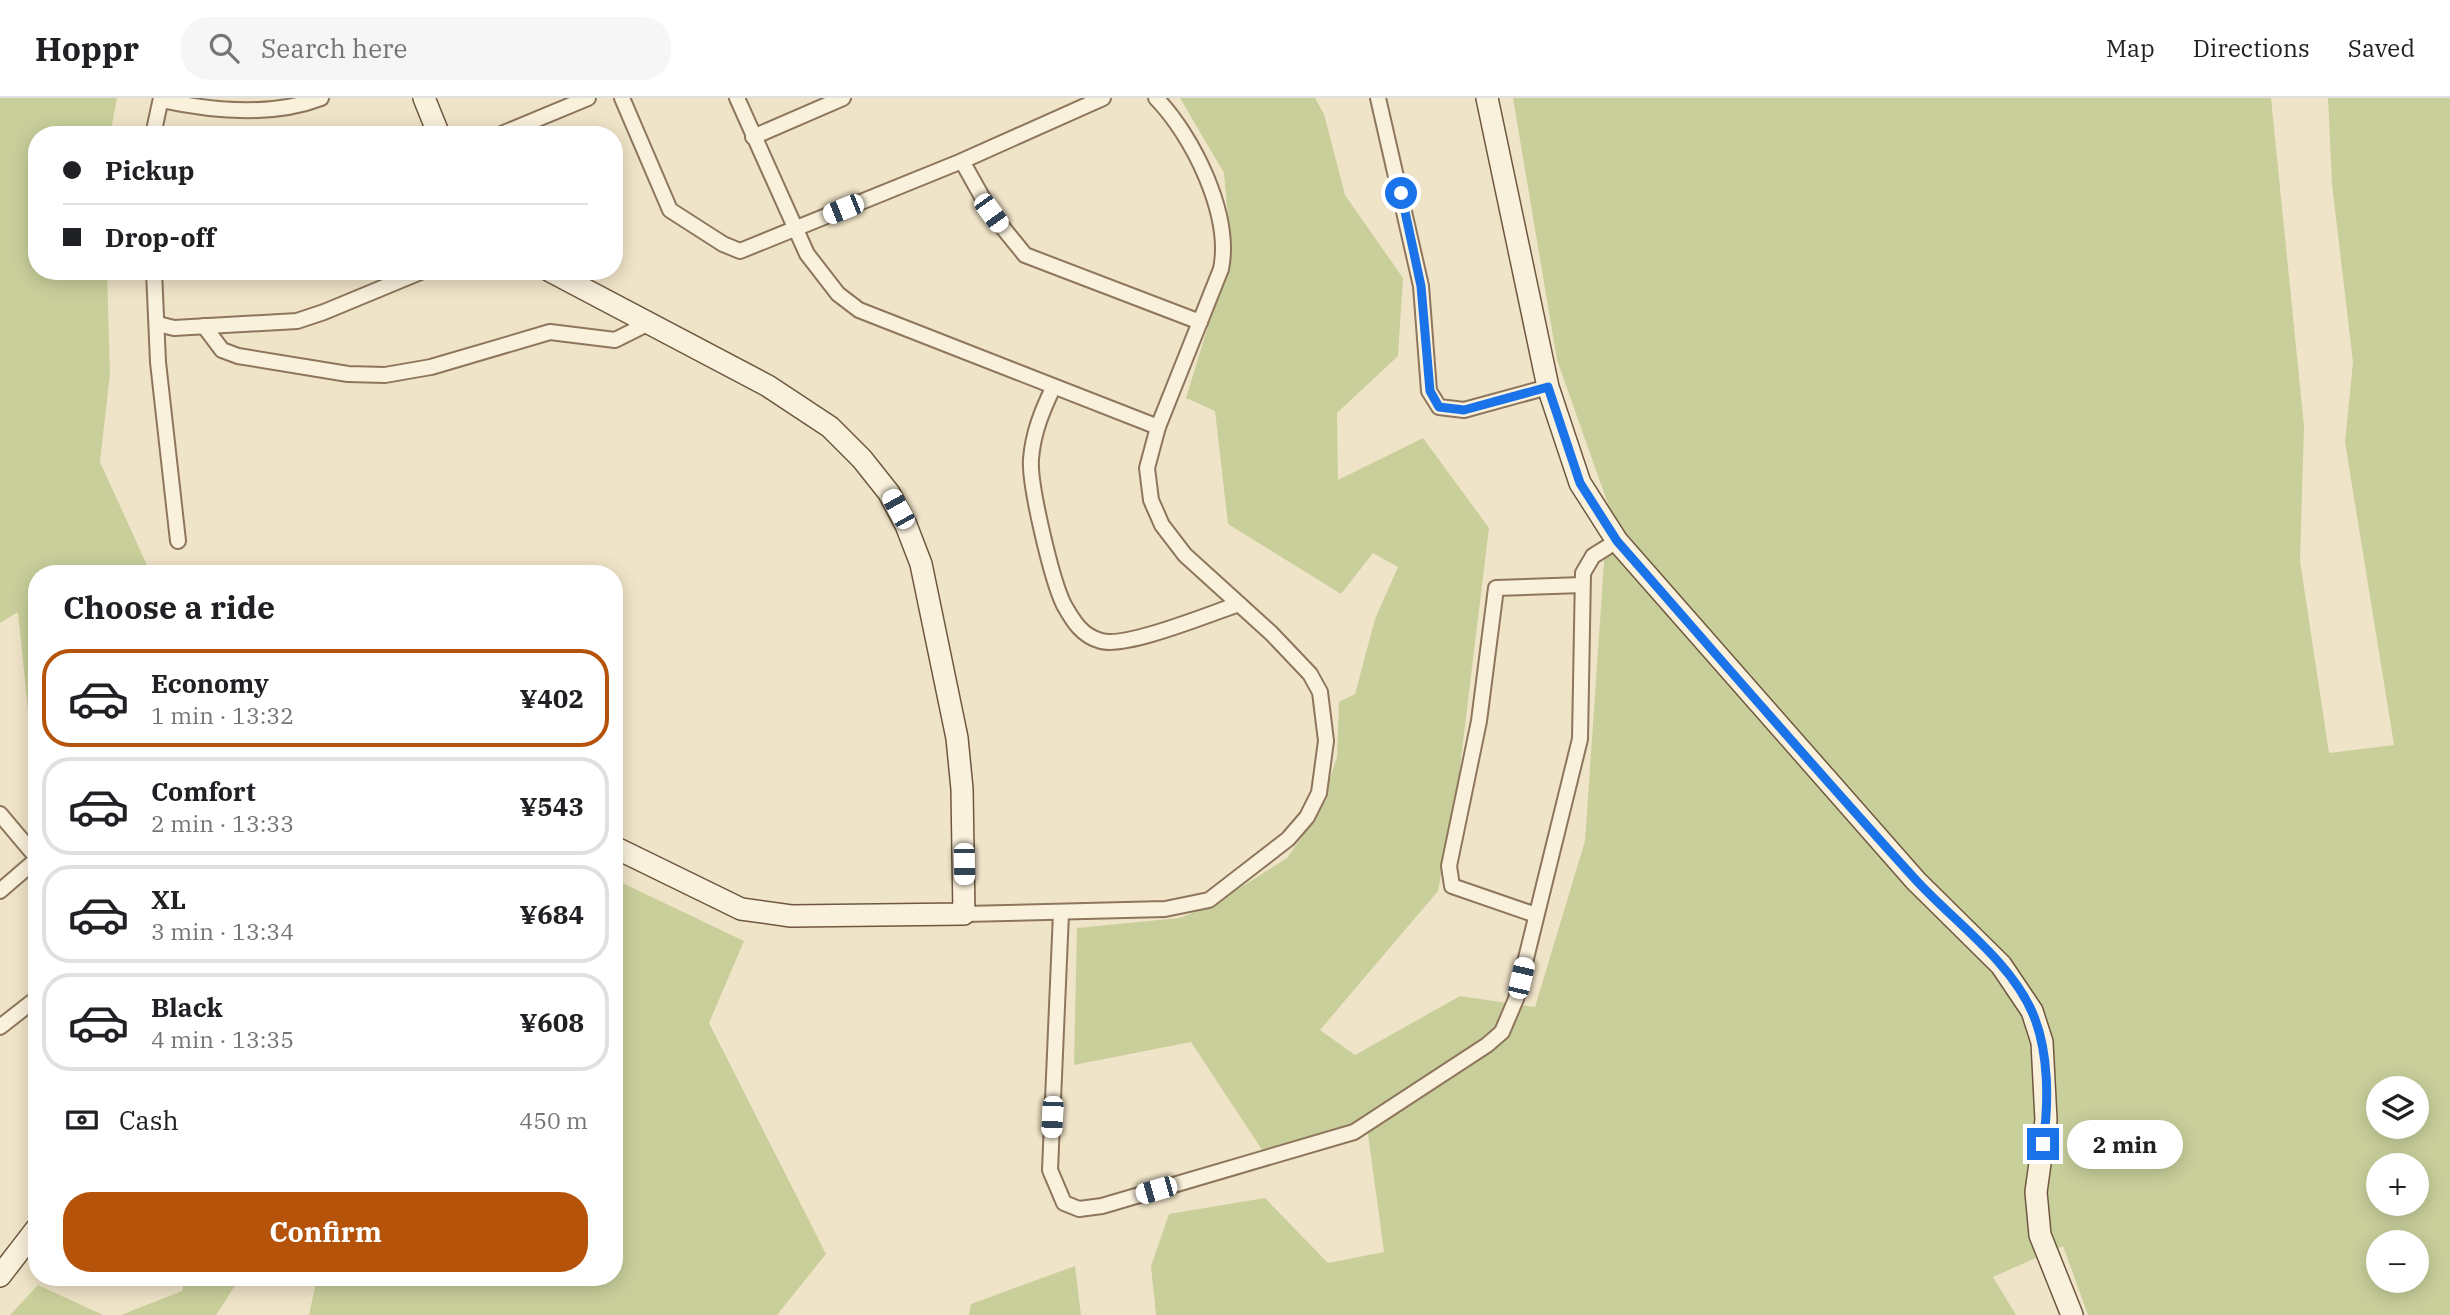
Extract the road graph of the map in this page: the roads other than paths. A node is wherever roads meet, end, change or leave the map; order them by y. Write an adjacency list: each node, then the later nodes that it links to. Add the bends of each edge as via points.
1 (321, 98): 11 (street, via 290,107 236,110)
2 (424, 98): 13 (street)
3 (588, 98): 14 (street)
4 (622, 98): 17 (street, via 670,210 740,251)
5 (737, 98): 15 (street)
6 (842, 98): 15 (street)
7 (1103, 98): 16 (street)
8 (1156, 98): 21 (street, via 1180,129 1208,183 1222,227 1221,269)
9 (1378, 98): 25 (street, via 1421,286 1430,391 1439,407 1464,410)
10 (1487, 98): 25 (street)
11 (161, 99): 12 (street)
12 (155, 126)
13 (435, 126)
14 (521, 126)
15 (753, 137): 17 (street)
16 (962, 161): 17 (street); 21 (street, via 991,213 1025,255)
17 (795, 228): 26 (street, via 821,276 859,310)
18 (155, 280): 22 (street)
19 (403, 280): 24 (street, via 297,321)
20 (566, 280): 23 (street)
21 (1200, 322): 27 (street)
22 (158, 324): 24 (street); 28 (street)
23 (647, 324): 24 (street, via 615,340 550,332 431,367 385,375 348,374 238,356 222,350); 38 (street, via 768,386 830,427 882,485 906,526 921,564 957,738)
24 (204, 326)
25 (1548, 387): 29 (street, via 1580,483)
26 (1053, 388): 27 (street); 31 (street, via 1033,440 1032,486 1062,602 1086,635 1103,642 1126,642)
27 (1158, 427): 31 (street, via 1147,468 1162,526 1185,555)
28 (178, 541)
29 (1617, 541): 30 (street, via 1593,556); 44 (street, via 1916,881 2001,965 2032,1011 2042,1042 2046,1120 2035,1192 2040,1236)
30 (1582, 585): 39 (street, via 1580,739); 39 (street, via 1496,588 1479,722 1449,866 1452,886)
31 (1239, 604): 37 (street, via 1292,654 1320,692 1325,766 1307,817 1288,839 1209,900 1165,909)
32 (0, 814): 33 (street)
33 (28, 848)
34 (623, 851): 38 (street, via 741,909 791,916)
35 (28, 867): 36 (street)
36 (0, 891)
37 (1061, 913): 38 (street); 39 (street, via 1050,1170 1064,1203 1079,1209 1299,1150 1354,1132 1380,1117 1502,1032 1516,999)
38 (964, 914)
39 (1536, 915)
40 (28, 1005): 41 (street)
41 (0, 1027)
42 (28, 1240): 43 (street)
43 (0, 1276)
44 (2072, 1315)

